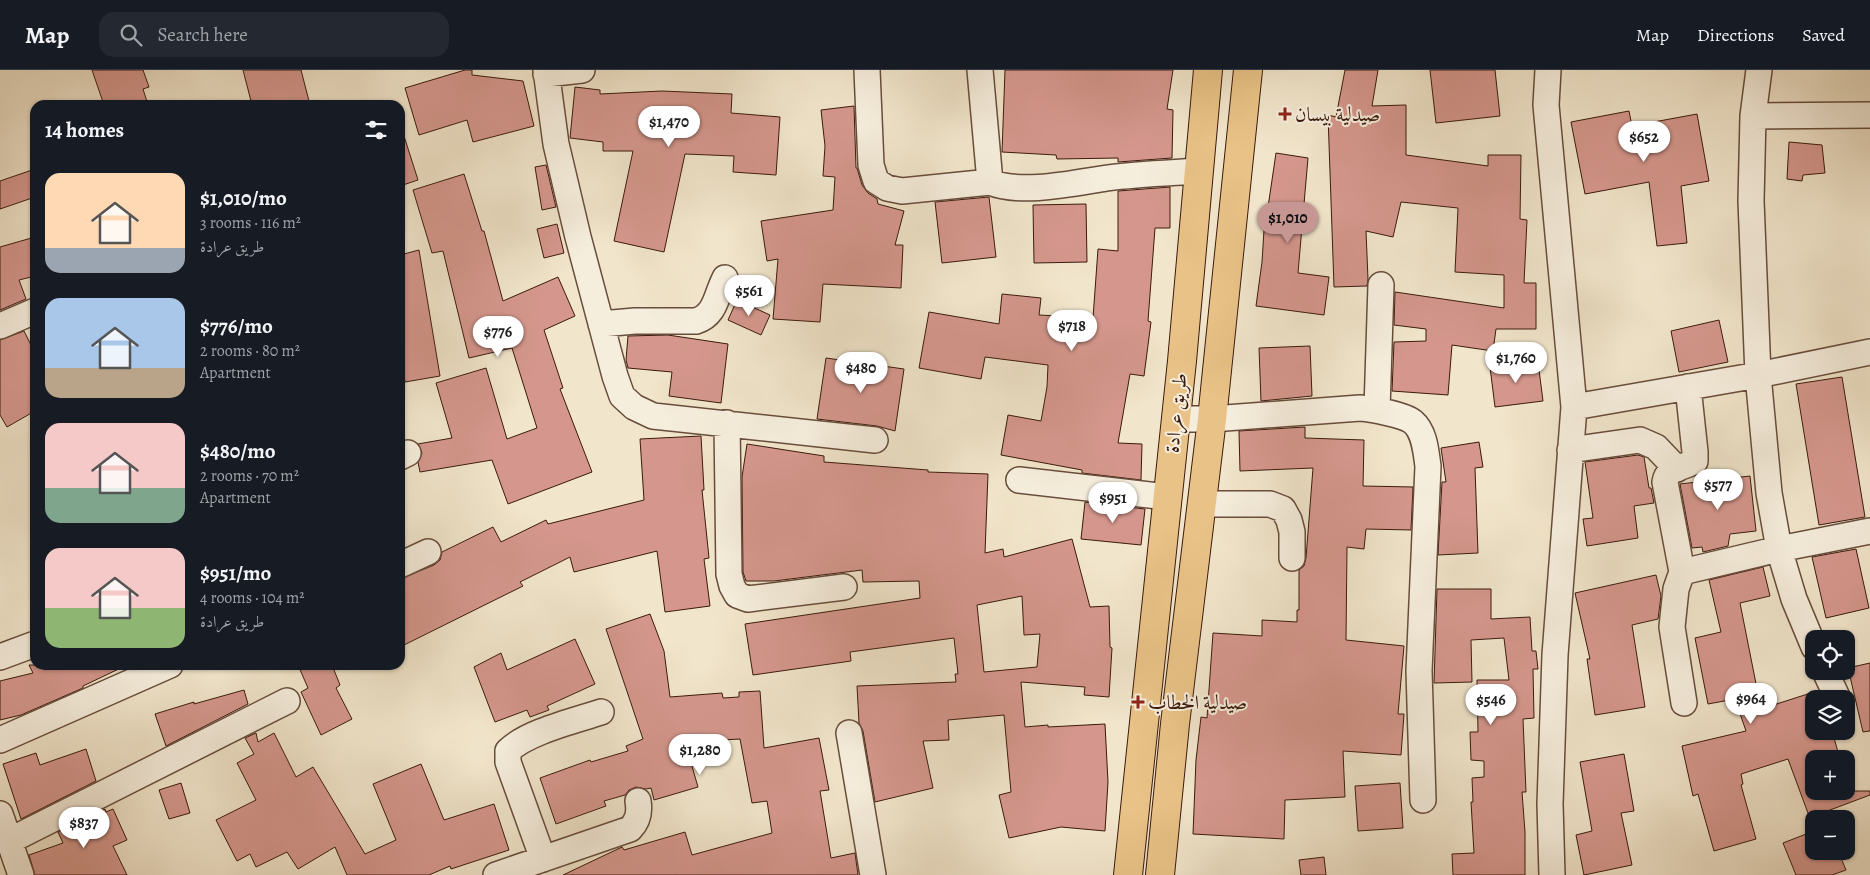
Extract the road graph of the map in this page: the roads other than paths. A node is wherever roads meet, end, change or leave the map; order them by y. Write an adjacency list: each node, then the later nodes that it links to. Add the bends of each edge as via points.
1 (582, 70): 8 (street)
2 (867, 70): 12 (street, via 872,165 876,181 887,188 902,191)
3 (980, 70): 12 (street)
4 (1208, 70): 11 (main road, طريق عرادة)
5 (1248, 70): 20 (main road)
6 (1548, 70): 23 (street, via 1546,105)
7 (1759, 70): 10 (street)
8 (546, 72): 16 (street, via 556,144)
9 (1870, 115): 10 (street)
10 (1753, 116): 21 (street, via 1751,201)
11 (1199, 171): 12 (street, via 1108,178 1066,186 1003,186); 19 (main road, طريق عرادة)
12 (990, 182)
13 (725, 278): 16 (street, via 709,316 702,319)
14 (1381, 285): 24 (street)
15 (30, 313): 17 (street)
16 (600, 324): 27 (street, via 622,396 634,408 653,416)
17 (0, 326)
18 (1870, 352): 21 (street)
19 (1182, 361): 20 (main road); 25 (main road, طريق عرادة)
20 (1218, 362): 26 (main road)
21 (1758, 375): 22 (street); 35 (street, via 1769,493)
22 (1688, 387): 23 (street); 30 (street, via 1695,460)
23 (1574, 407): 29 (street)
24 (1377, 409): 26 (street); 50 (street, via 1413,421 1420,431 1428,466 1419,670)
25 (1176, 419): 26 (street); 32 (main road, طريق عرادة)
26 (1212, 419): 33 (main road)
27 (727, 423): 28 (street); 40 (street, via 729,574 737,595 748,599)
28 (874, 440)
29 (1570, 450): 30 (street, via 1640,440 1656,447); 60 (street, via 1556,655 1550,804)
30 (1677, 469): 39 (street, via 1666,476 1665,482)
31 (1019, 480): 32 (street)
32 (1167, 497): 58 (main road, طريق عرادة)
33 (1202, 504): 37 (street, via 1270,504 1283,509 1290,520); 59 (main road)
34 (1870, 531): 35 (street)
35 (1779, 550): 39 (street); 41 (street)
36 (428, 552): 38 (street)
37 (1292, 558)
38 (405, 562)
39 (1682, 572): 46 (street, via 1676,589 1672,627)
40 (844, 587)
41 (1807, 630)
42 (30, 646): 43 (street)
43 (0, 657)
44 (159, 670): 49 (street)
45 (287, 701): 53 (street)
46 (1684, 703)
47 (601, 712): 54 (street, via 527,738 508,751 508,762)
48 (849, 733): 57 (street)
49 (0, 740)
50 (1423, 800)
51 (638, 802): 54 (street, via 640,812 630,830)
52 (0, 814): 53 (street)
53 (10, 841): 55 (street)
54 (543, 859): 56 (street)
55 (21, 875)
56 (496, 875)
57 (872, 875)
58 (1128, 875)
59 (1160, 875)
60 (1552, 875)

